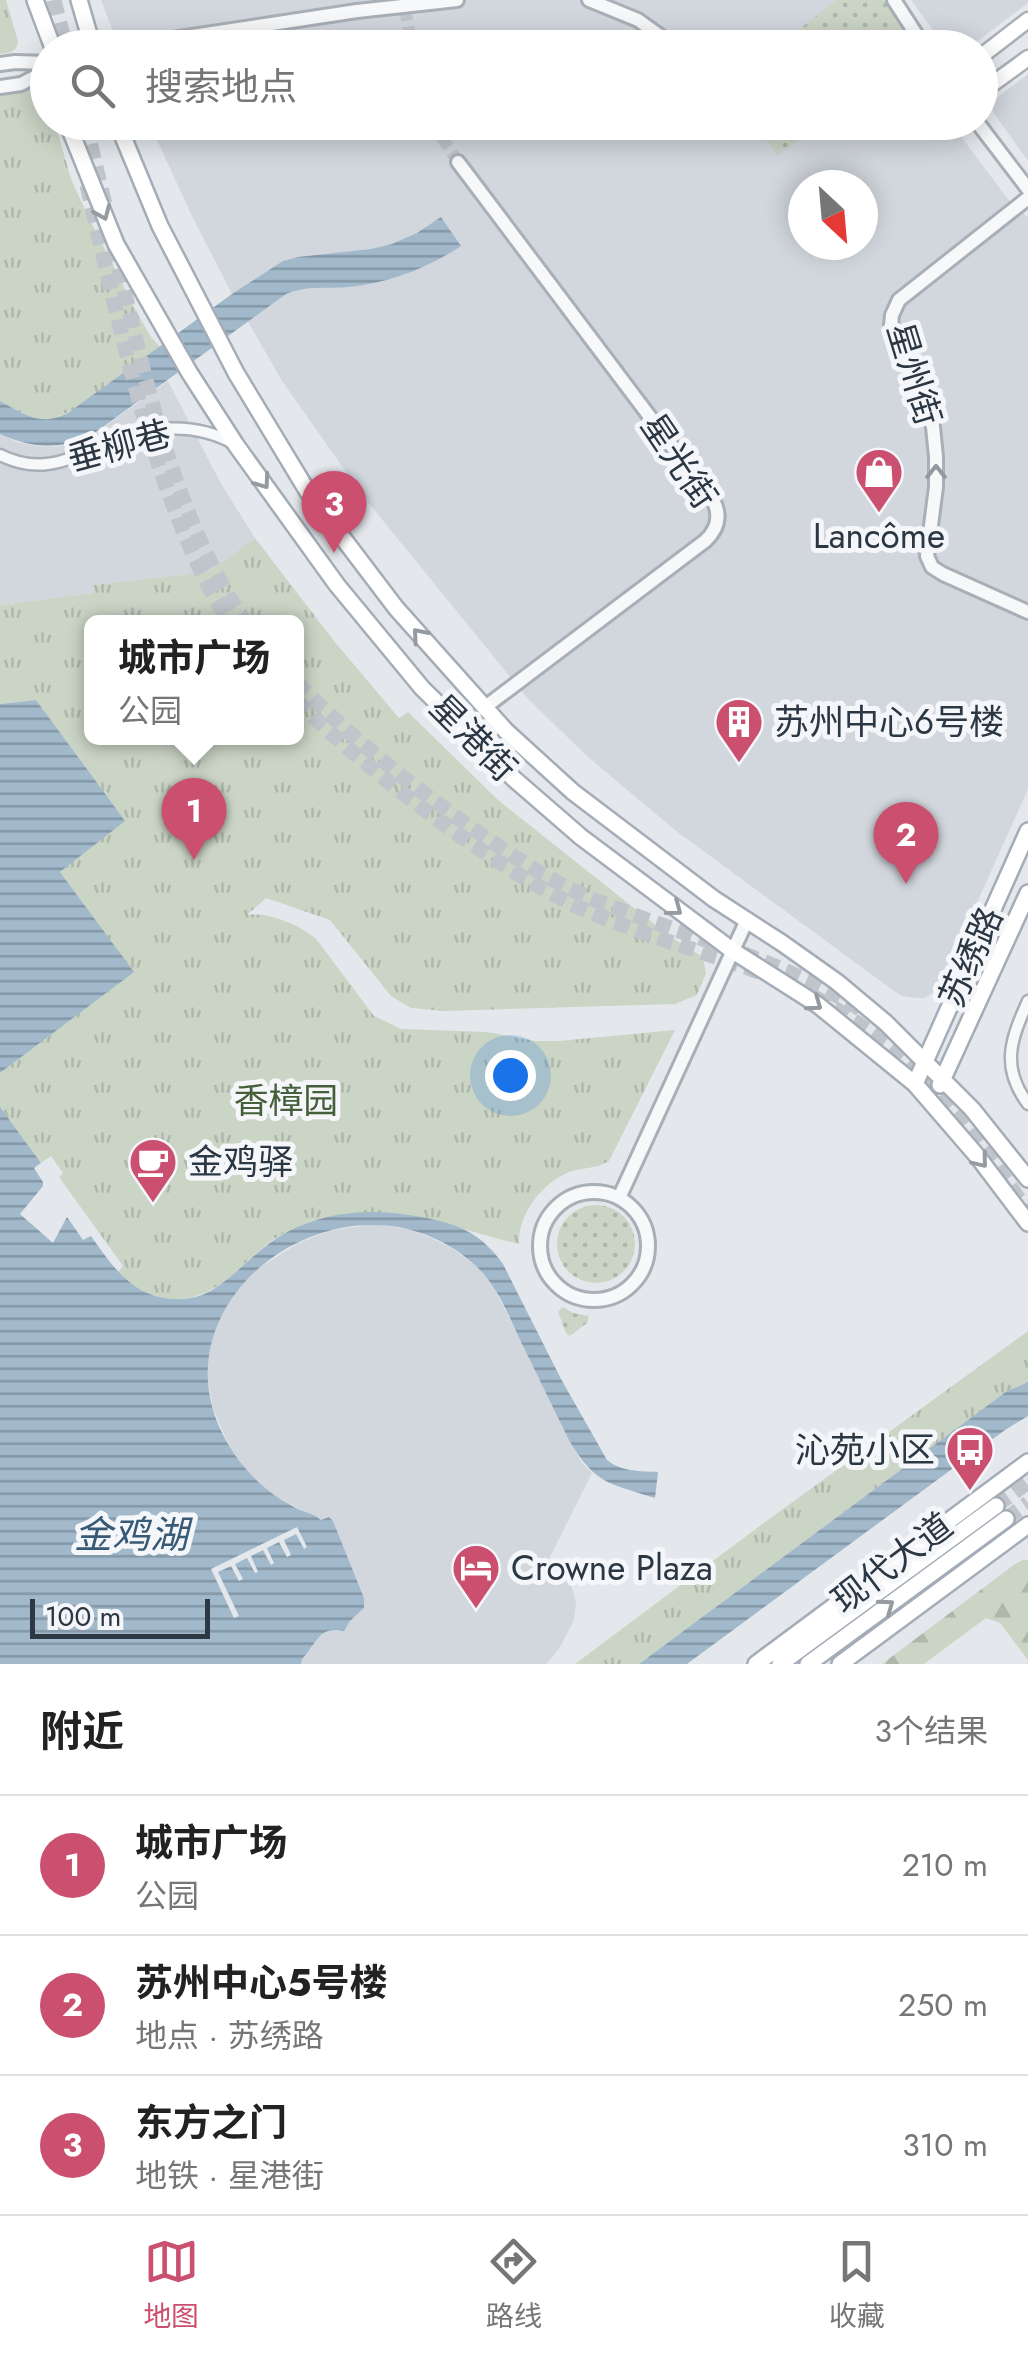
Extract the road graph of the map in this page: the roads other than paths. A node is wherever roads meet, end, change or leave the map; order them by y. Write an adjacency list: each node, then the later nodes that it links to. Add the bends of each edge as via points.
1 (35, 0): 8 (main road)
2 (79, 0): 9 (main road)
3 (456, 0): 6 (street)
4 (588, 0): 11 (street)
5 (894, 0): 12 (street)
6 (405, 5): 10 (street)
7 (1028, 20): 13 (main road)
8 (46, 30)
9 (88, 30)
10 (235, 30)
11 (652, 30)
12 (913, 30)
13 (998, 43)
14 (1028, 58): 18 (main road)
15 (0, 64): 16 (street)
16 (30, 64)
17 (30, 78): 19 (street)
18 (998, 80)
19 (0, 87)
20 (74, 140): 26 (main road, 星港街, one-way to 26, via 116,244)
21 (124, 140): 29 (main road, 星港街, one-way to 21, via 396,608 287,461 200,307)
22 (990, 140): 24 (street)
23 (458, 162): 29 (street, 星光街, via 710,496 718,516 705,541)
24 (1028, 189)
25 (1028, 198): 28 (street, 星州街, one-way to 25, via 930,563 935,442 921,383 891,320 899,300)
26 (236, 445): 27 (street, 垂柳巷, via 204,430 171,428 52,464); 33 (main road, 星港街, one-way to 33, via 337,585 460,728 572,829)
27 (0, 456)
28 (1028, 612)
29 (484, 708): 32 (main road, 星港街, via 573,792)
30 (1028, 830): 35 (main road, 苏绣路)
31 (1028, 893): 36 (main road, 苏绣路)
32 (748, 920): 33 (street); 35 (main road, 星港街, via 837,982)
33 (733, 952): 37 (main road, 星港街, one-way to 37, via 818,1005); 41 (street)
34 (1028, 1001): 39 (street, via 1010,1052)
35 (924, 1059): 36 (main road, 星港街); 37 (main road, 苏绣路)
36 (944, 1080): 38 (main road, 苏绣路); 40 (main road, 星港街)
37 (915, 1084): 38 (main road, 星港街)
38 (931, 1101): 42 (main road, 星港街, one-way to 42)
39 (1028, 1104)
40 (1028, 1179)
41 (619, 1198): 41 (street, via 574,1196 542,1229 541,1260 566,1293 591,1300 618,1295 644,1266 645,1227)
42 (1028, 1223)
43 (1028, 1462): 45 (main road, 现代大道)
44 (1028, 1525): 48 (main road, 现代大道)
45 (756, 1664)
46 (780, 1664): 47 (main road, 现代大道, one-way to 46, via 1001,1513)
47 (808, 1664)
48 (840, 1664)

